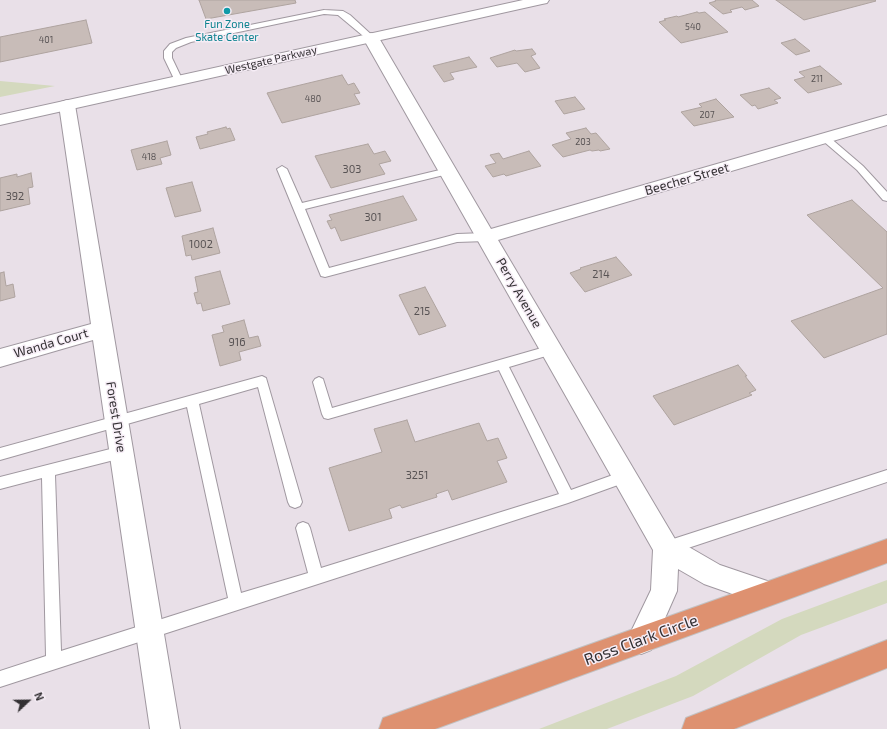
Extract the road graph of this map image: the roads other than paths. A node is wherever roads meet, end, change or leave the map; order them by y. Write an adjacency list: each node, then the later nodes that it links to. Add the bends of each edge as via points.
1 (542, 0): 2 (street, Westgate Parkway)
2 (371, 38): 3 (street, Westgate Parkway); 3 (lane, via 340,13 324,12 185,41 168,51 168,58); 9 (street, Perry Avenue)
3 (179, 81): 4 (street, Westgate Parkway)
4 (67, 105): 5 (street, Westgate Parkway); 13 (street, Forest Drive)
5 (0, 120)
6 (887, 120): 7 (street, Beecher Street)
7 (825, 138): 10 (lane, via 860,168); 12 (street, Beecher Street)
8 (282, 169): 11 (lane)
9 (448, 171): 11 (lane); 12 (street, Perry Avenue)
10 (887, 198)
11 (299, 207): 12 (lane, via 325,273 457,238)
12 (486, 237): 14 (street, Perry Avenue)
13 (102, 329): 15 (street, Wanda Court); 19 (street, Forest Drive)
14 (552, 350): 16 (lane); 24 (street, Perry Avenue)
15 (0, 358)
16 (502, 364): 17 (lane, via 328,414); 26 (lane)
17 (319, 382)
18 (192, 400): 19 (lane); 27 (lane, via 262,381); 33 (lane)
19 (117, 422): 20 (street, Forest Drive); 21 (lane)
20 (122, 452): 22 (lane); 34 (street, Forest Drive)
21 (0, 454)
22 (48, 470): 25 (lane); 37 (lane)
23 (887, 476): 29 (lane)
24 (624, 477): 26 (lane); 29 (street, Perry Avenue)
25 (0, 483)
26 (568, 497): 31 (lane)
27 (296, 502)
28 (303, 528): 31 (lane)
29 (666, 548): 32 (street, Perry Avenue, via 713,575); 35 (street, via 664,591)
30 (887, 551): 32 (highway, Ross Clark Circle)
31 (316, 576): 33 (lane)
32 (767, 593): 35 (highway, Ross Clark Circle)
33 (236, 602): 34 (lane)
34 (149, 630): 37 (lane); 39 (street, Forest Drive)
35 (641, 640): 40 (highway, Ross Clark Circle)
36 (887, 654): 41 (highway)
37 (54, 662): 38 (lane)
38 (0, 679)
39 (165, 729)
40 (394, 729)
41 (697, 729)

